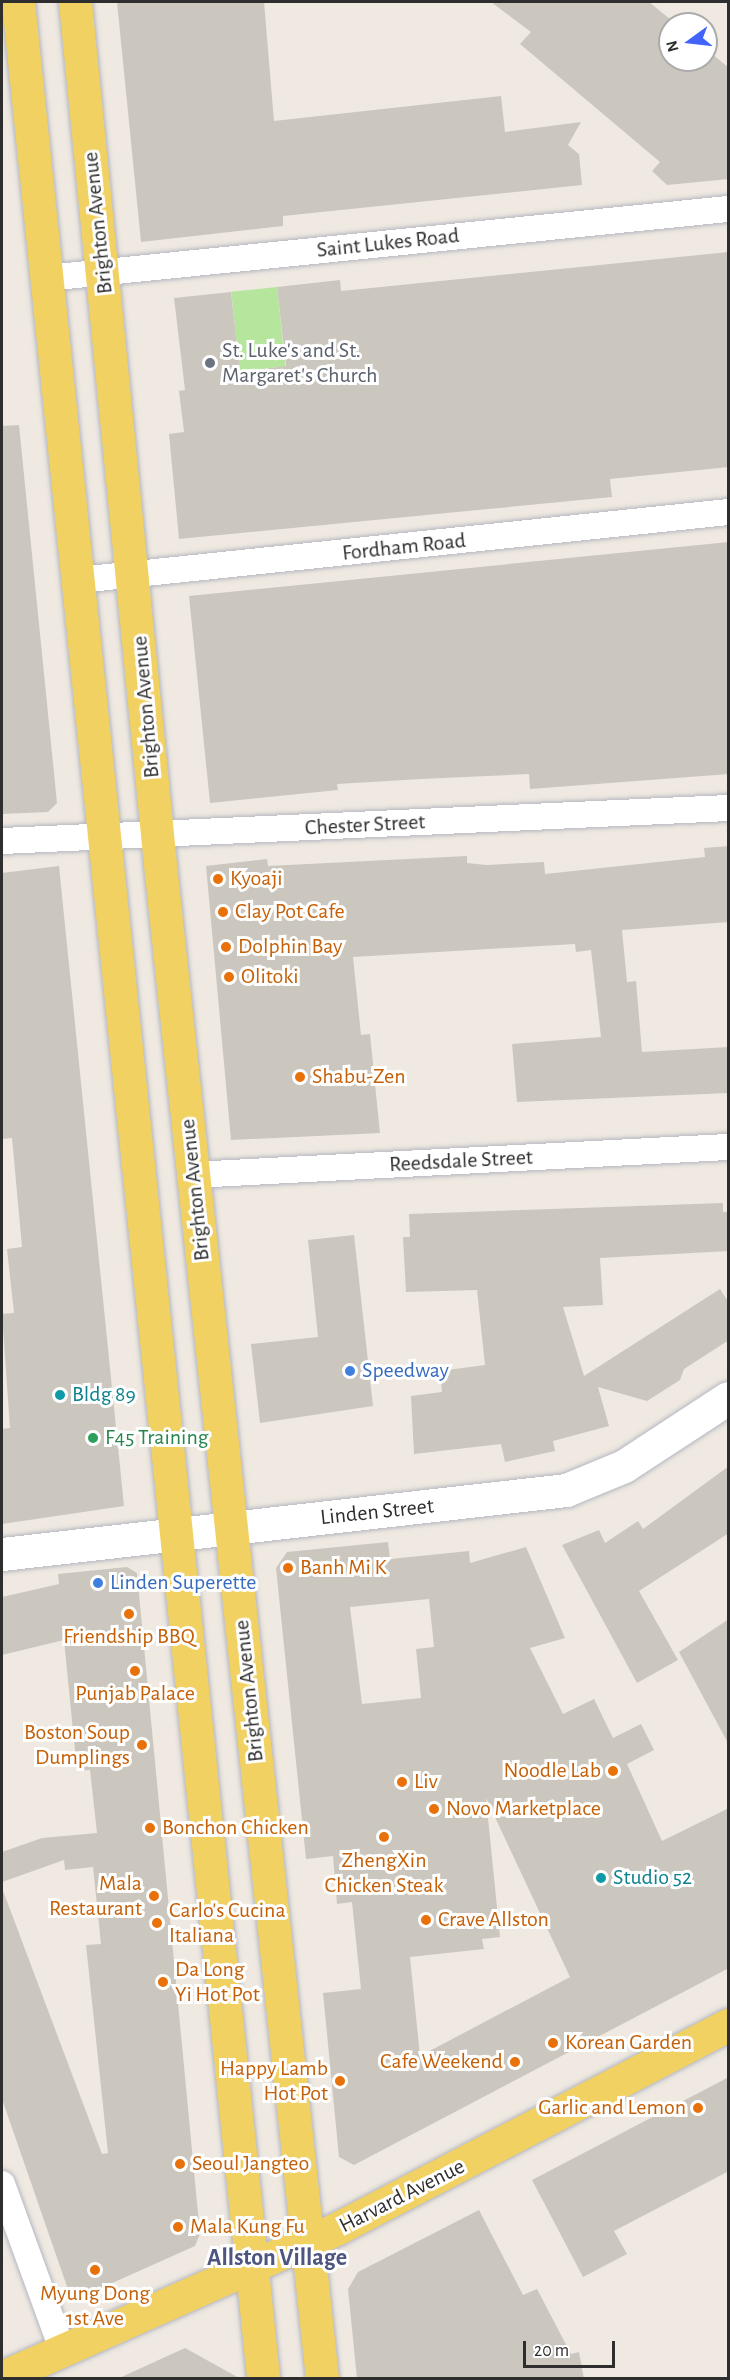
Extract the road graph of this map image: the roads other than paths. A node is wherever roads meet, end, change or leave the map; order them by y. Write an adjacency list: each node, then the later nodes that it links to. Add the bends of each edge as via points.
1 (18, 2): 5 (main road)
2 (75, 2): 4 (main road, Brighton Avenue)
3 (729, 208): 4 (street, Saint Lukes Road)
4 (103, 272): 5 (street, Saint Lukes Road); 7 (main road, Brighton Avenue)
5 (47, 278): 8 (main road)
6 (729, 512): 7 (street, Fordham Road)
7 (134, 574): 8 (street, Fordham Road); 10 (main road, Brighton Avenue)
8 (79, 580): 11 (main road)
9 (729, 808): 10 (street, Chester Street)
10 (157, 834): 11 (street, Chester Street); 14 (main road, Brighton Avenue)
11 (103, 836): 12 (street, Chester Street); 17 (main road)
12 (2, 841)
13 (729, 1147): 14 (street, Reedsdale Street)
14 (193, 1175): 16 (main road, Brighton Avenue)
15 (729, 1398): 16 (street, Linden Street, via 624,1466 566,1490)
16 (231, 1526): 17 (street, Linden Street); 21 (main road, Brighton Avenue)
17 (174, 1532): 18 (street, Linden Street); 22 (main road)
18 (2, 1554)
19 (729, 2025): 21 (main road, Harvard Avenue)
20 (2, 2184): 23 (street)
21 (309, 2242): 22 (main road, Harvard Avenue); 26 (main road, Brighton Avenue)
22 (252, 2267): 23 (main road, Harvard Avenue); 25 (main road)
23 (62, 2349): 24 (main road, Harvard Avenue)
24 (2, 2377)
25 (263, 2379)
26 (322, 2379)

